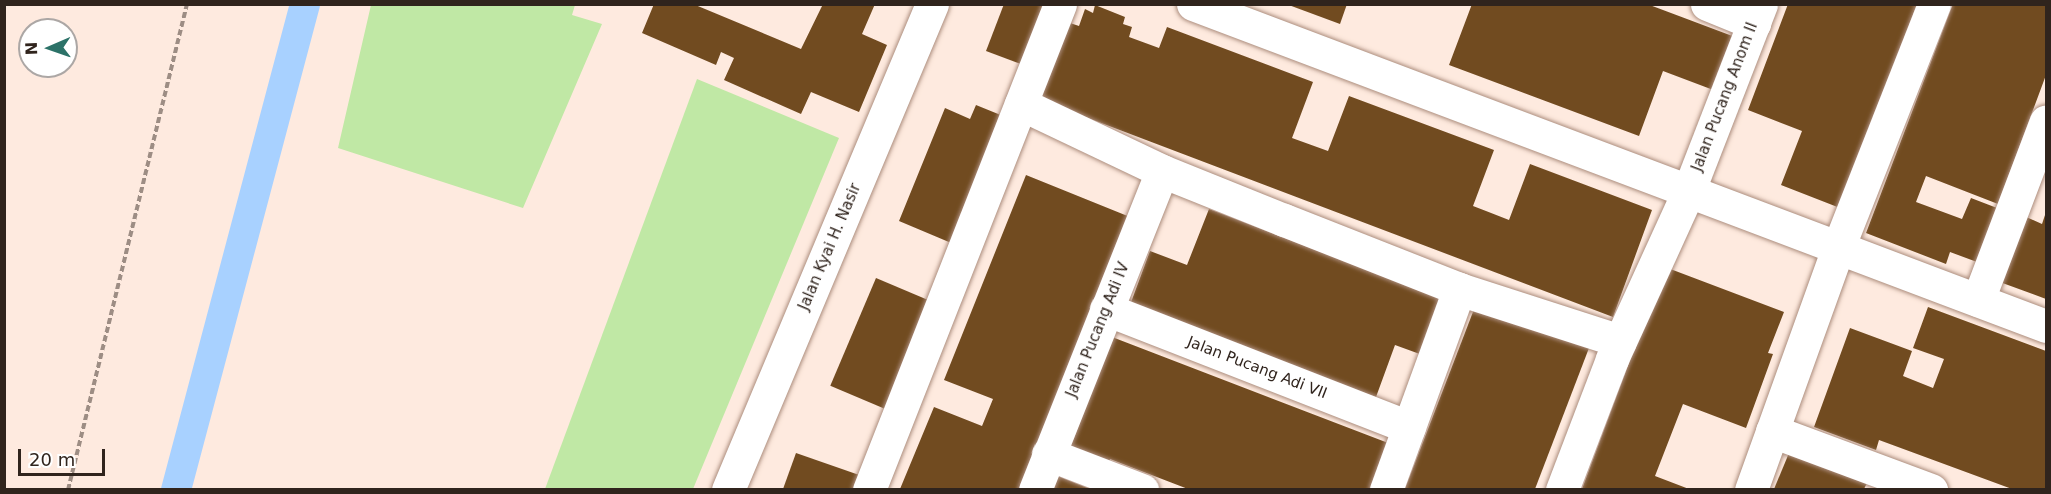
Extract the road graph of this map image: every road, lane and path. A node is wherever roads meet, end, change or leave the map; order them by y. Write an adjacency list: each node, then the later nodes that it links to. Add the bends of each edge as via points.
1 (187, 4): 22 (path)
2 (932, 4): 23 (street, Jalan Kyai H. Nasir)
3 (1060, 4): 8 (street)
4 (1193, 4): 12 (street)
5 (1707, 4): 7 (street)
6 (1934, 4): 13 (street)
7 (1758, 14): 12 (street, Jalan Pucang Anom II)
8 (1021, 104): 11 (street); 24 (street)
9 (2046, 121): 10 (street)
10 (2040, 158): 15 (street)
11 (1162, 171): 14 (street); 16 (street, Jalan Pucang Adi IV)
12 (1689, 190): 13 (street); 18 (street, Jalan Pucang Anom II)
13 (1838, 248): 15 (street); 20 (street)
14 (1459, 289): 18 (street); 19 (street)
15 (1978, 300): 17 (street)
16 (1106, 309): 19 (street, Jalan Pucang Adi VII); 21 (street, Jalan Pucang Adi IV)
17 (2046, 326)
18 (1620, 341): 28 (street, Jalan Pucang Anom II)
19 (1409, 427): 27 (street)
20 (1772, 431): 29 (street); 30 (street)
21 (1048, 454): 25 (street, Jalan Pucang Adi IV); 26 (street)
22 (68, 489)
23 (728, 489)
24 (869, 489)
25 (1035, 489)
26 (1142, 489)
27 (1386, 489)
28 (1562, 489)
29 (1750, 489)
30 (1931, 489)

